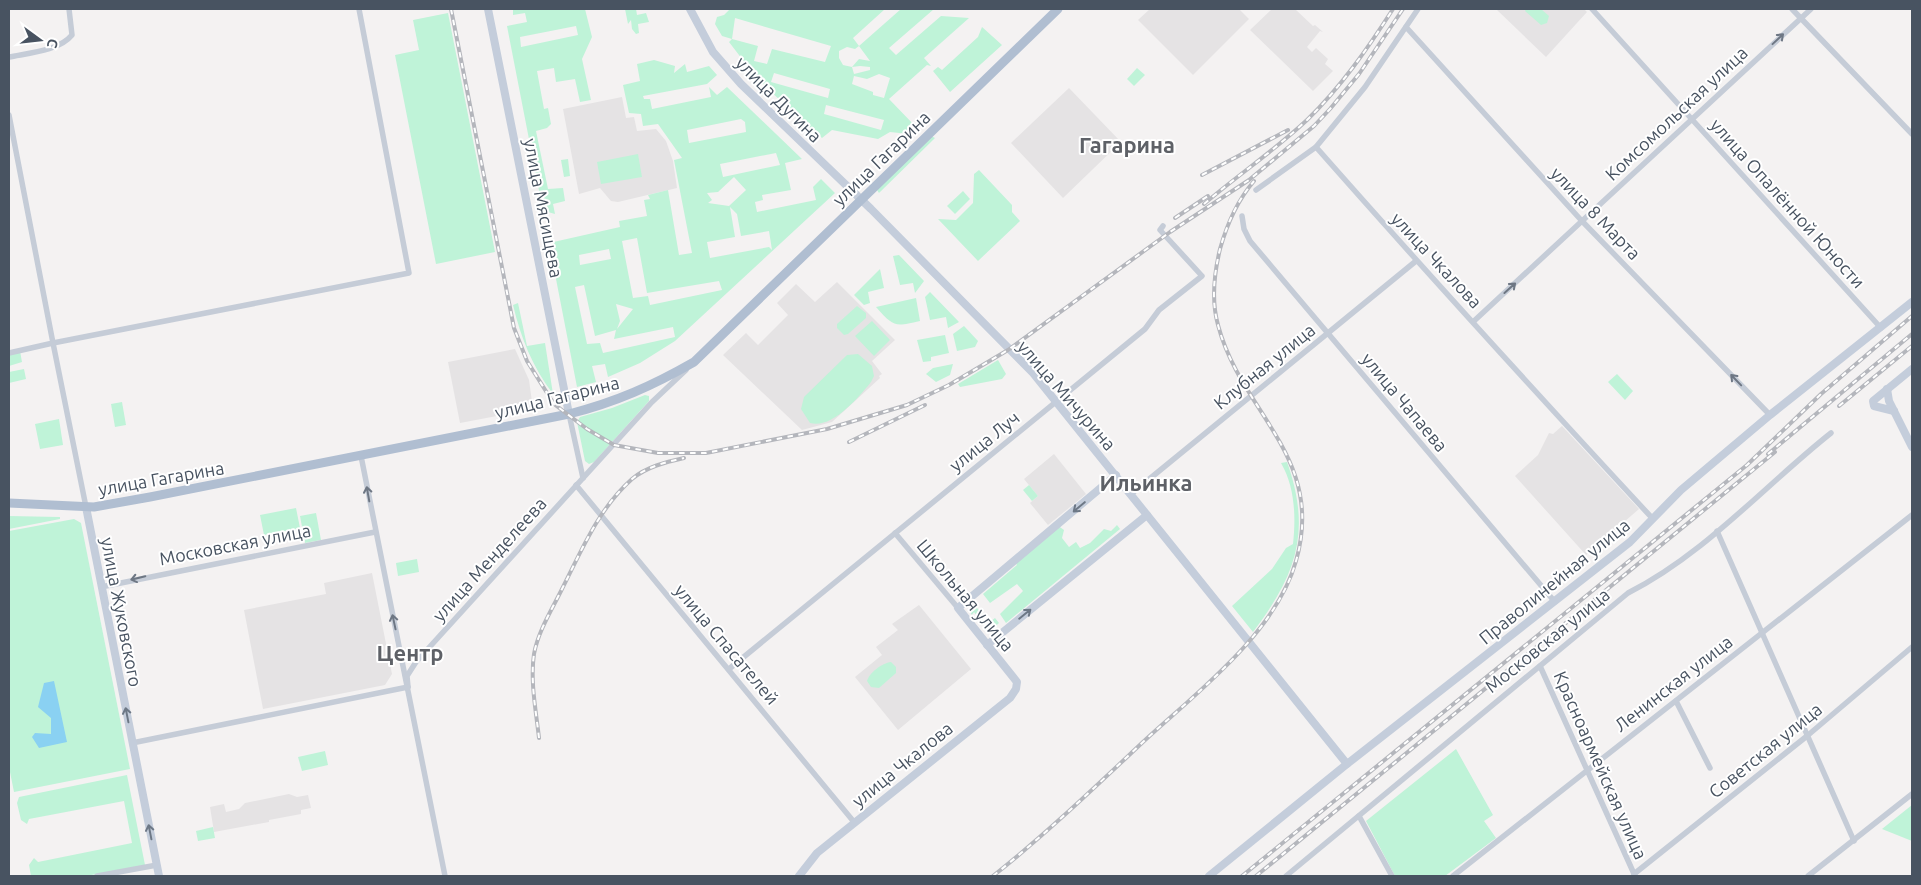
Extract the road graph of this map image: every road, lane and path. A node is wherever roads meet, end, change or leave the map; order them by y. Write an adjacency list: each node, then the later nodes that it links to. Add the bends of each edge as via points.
1 (69, 9): 12 (street, via 72,35 68,41)
2 (359, 9): 27 (street, via 409,273)
3 (488, 9): 34 (main road, улица Мясищева)
4 (690, 9): 18 (main road, улица Дугина, via 713,52 741,84)
5 (1058, 9): 18 (main road, улица Гагарина)
6 (1418, 9): 11 (street)
7 (1592, 9): 14 (street, улица Опалённой Юности)
8 (1792, 9): 10 (street)
9 (1811, 9): 10 (street, Комсомольская улица)
10 (1801, 18): 14 (street, Комсомольская улица, one-way to 10); 15 (street)
11 (1406, 27): 16 (street, via 1366,87); 20 (street, улица 8 Марта)
12 (9, 57)
13 (9, 115): 27 (street, улица Жуковского)
14 (1692, 119): 20 (street, Комсомольская улица); 25 (street, улица Опалённой Юности)
15 (1912, 134)
16 (1316, 148): 17 (street); 22 (street, улица Чкалова)
17 (1256, 190)
18 (861, 200): 29 (main road, улица Гагарина); 32 (main road, улица Мичурина, via 1033,374)
19 (1242, 216): 26 (street, улица Чапаева, via 1250,241)
20 (1581, 220): 24 (street, Комсомольская улица, one-way to 20); 35 (street, улица 8 Марта, one-way to 20)
21 (1162, 226): 32 (street, улица Луч, via 1160,230 1202,276 1159,310 1145,329)
22 (1416, 261): 24 (street, улица Чкалова); 26 (street, Клубная улица)
23 (1912, 302): 25 (main road, Праволинейная улица)
24 (1474, 321): 47 (street, улица Чкалова, via 1503,357)
25 (1881, 328): 35 (main road, Праволинейная улица)
26 (1328, 333): 42 (street, Клубная улица); 52 (street, улица Чапаева)
27 (53, 343): 28 (street); 44 (street, улица Жуковского)
28 (9, 353)
29 (694, 362): 34 (main road, улица Гагарина, via 635,394); 40 (street, улица Менделеева, via 652,402)
30 (1912, 369): 31 (main road)
31 (1887, 389): 33 (main road); 33 (main road, via 1873,403 1878,408)
32 (1056, 402): 39 (main road, улица Мичурина); 50 (street, улица Луч)
33 (1894, 411): 37 (main road)
34 (569, 414): 38 (main road, улица Гагарина); 40 (street)
35 (1770, 415): 47 (main road, Праволинейная улица, via 1681,490)
36 (1831, 433): 48 (street, Московская улица)
37 (1912, 447)
38 (361, 456): 44 (main road, улица Гагарина); 49 (street, one-way to 38)
39 (1116, 475): 42 (main road, улица Мичурина); 53 (main road, one-way to 53)
40 (583, 478): 41 (street, улица Менделеева)
41 (576, 485): 58 (street, улица Спасателей); 60 (street, улица Менделеева, via 416,662 407,676)
42 (1131, 494): 45 (main road, улица Мичурина)
43 (9, 503): 44 (main road, улица Гагарина)
44 (86, 507): 51 (main road, улица Жуковского)
45 (1148, 515): 55 (main road, one-way to 45); 64 (main road, улица Мичурина)
46 (1912, 516): 54 (street, Ленинская улица)
47 (1653, 519): 52 (main road, Праволинейная улица, via 1630,542)
48 (1717, 531): 54 (street); 57 (street, Московская улица, via 1654,579 1628,593)
49 (375, 532): 51 (street, Московская улица, one-way to 51); 60 (street, one-way to 49)
50 (895, 533): 53 (street, Школьная улица); 58 (street, улица Луч)
51 (101, 587): 63 (main road, улица Жуковского, one-way to 51)
52 (1555, 602): 64 (main road, Праволинейная улица)
53 (958, 608): 55 (main road, Школьная улица)
54 (1761, 632): 61 (street, Ленинская улица); 62 (street)
55 (987, 645): 59 (main road, Школьная улица)
56 (1912, 647): 62 (street, Советская улица)
57 (1540, 666): 66 (street, Красноармейская улица); 68 (street, Московская улица)
58 (729, 669): 69 (street, улица Спасателей)
59 (1013, 676): 69 (main road, улица Чкалова, via 1017,682 1010,698)
60 (408, 687): 63 (street); 75 (street)
61 (1676, 701): 65 (street); 66 (street, Ленинская улица)
62 (1807, 736): 70 (street); 72 (street, Советская улица)
63 (132, 743): 71 (main road, улица Жуковского, one-way to 63)
64 (1347, 764): 77 (main road, Праволинейная улица)
65 (1710, 768)
66 (1587, 770): 72 (street, Красноармейская улица); 80 (street, Ленинская улица)
67 (1912, 794): 70 (street)
68 (1359, 816): 78 (street, Московская улица); 79 (street)
69 (854, 822): 76 (main road, улица Чкалова, via 817,853)
70 (1854, 842): 81 (street)
71 (156, 865): 73 (street); 74 (main road, улица Жуковского)
72 (1635, 875)
73 (98, 876)
74 (159, 876)
75 (445, 876)
76 (799, 876)
77 (1209, 876)
78 (1286, 876)
79 (1392, 876)
80 (1453, 876)
81 (1808, 876)

